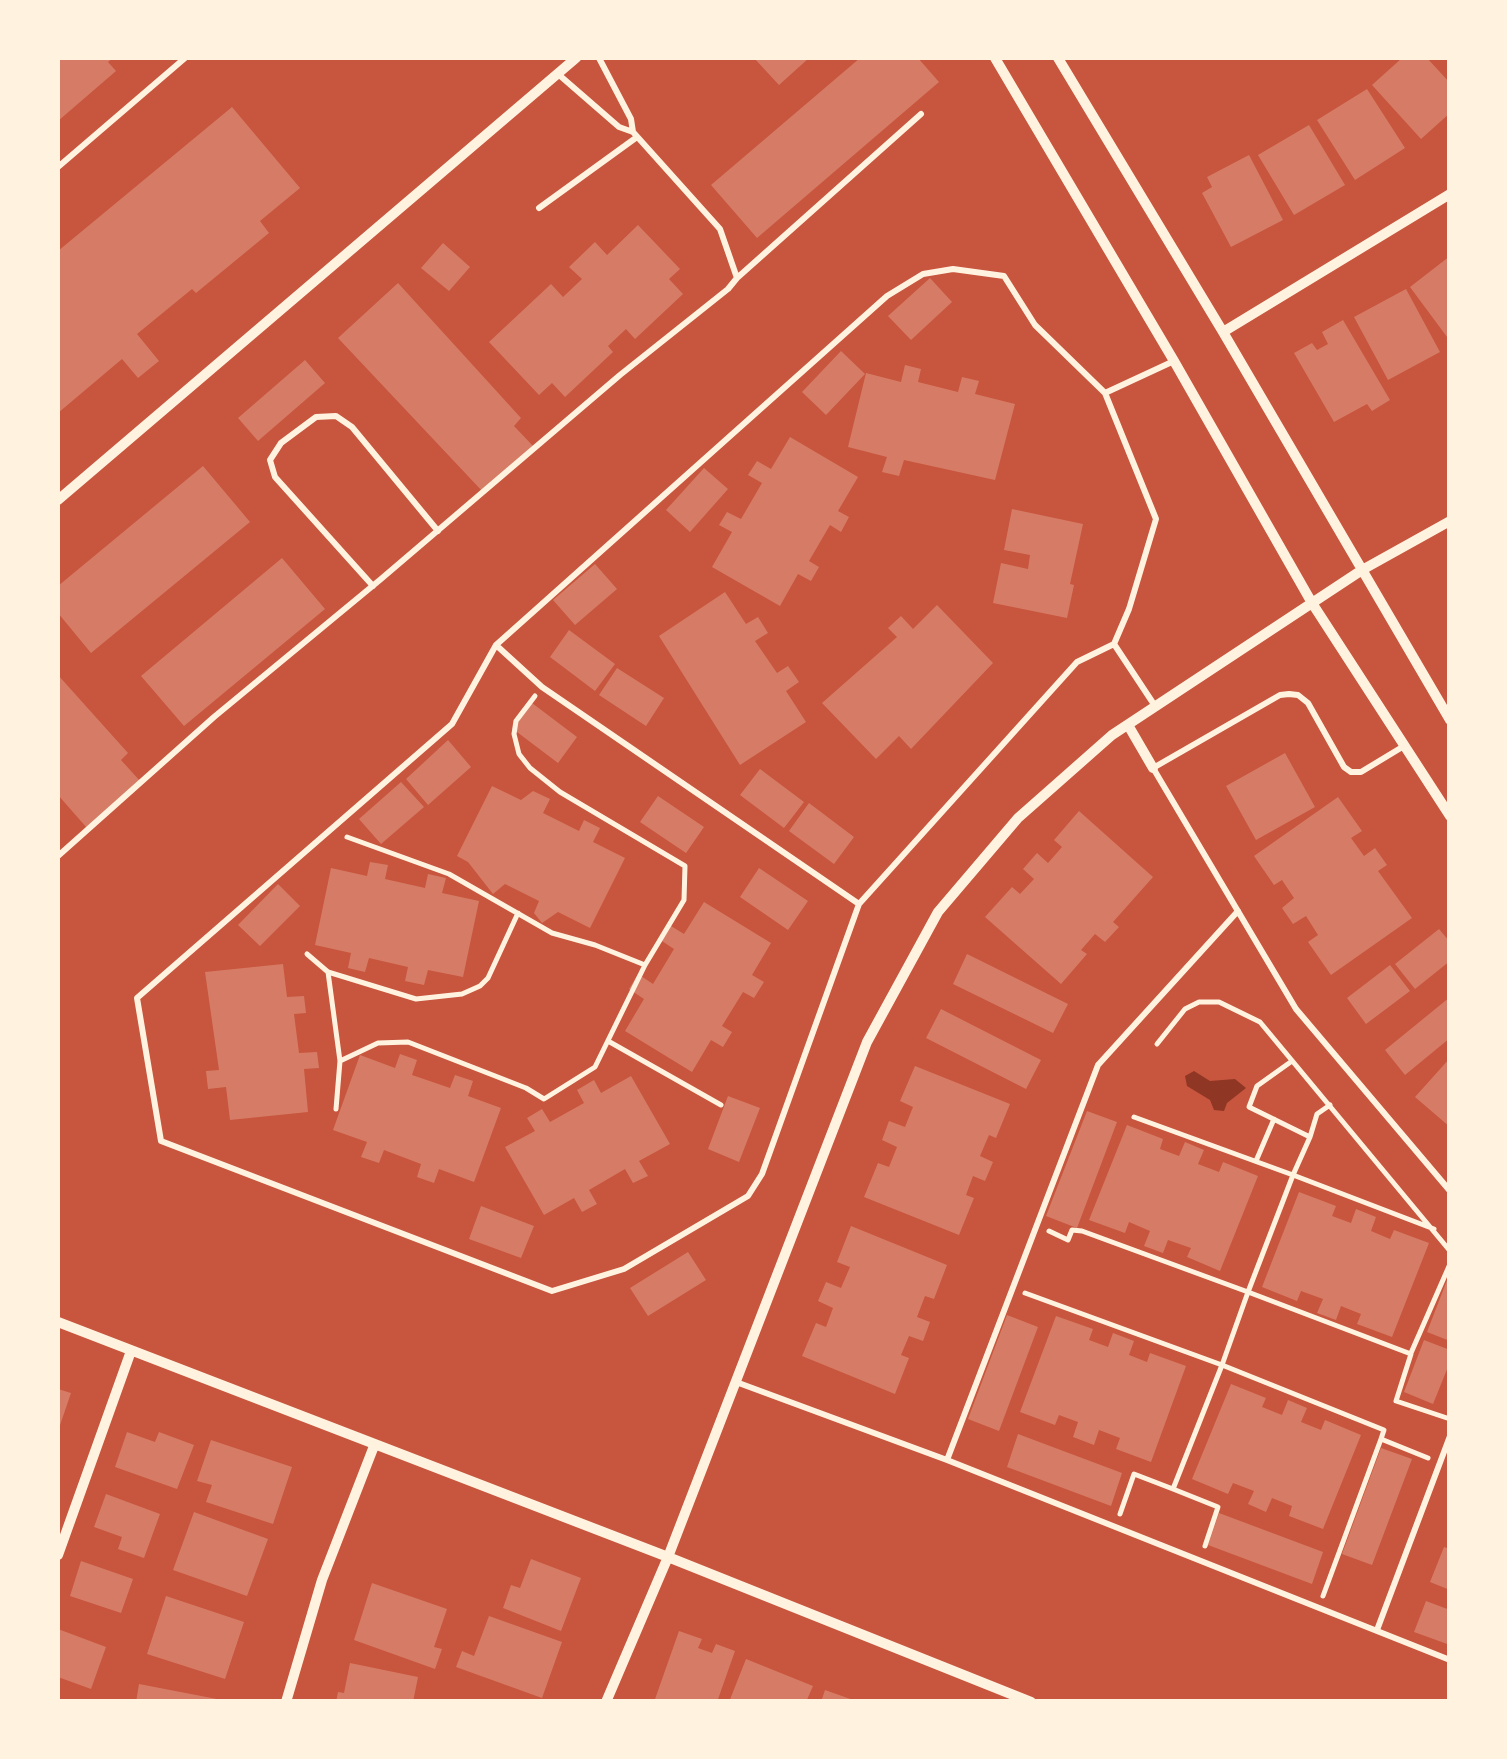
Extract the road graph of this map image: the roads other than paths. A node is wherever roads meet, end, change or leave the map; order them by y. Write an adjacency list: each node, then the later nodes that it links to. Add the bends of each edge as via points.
1 (184, 58): 9 (lane)
2 (576, 58): 6 (street)
3 (598, 58): 8 (lane)
4 (995, 58): 14 (street)
5 (1058, 58): 13 (street)
6 (558, 73): 8 (lane); 16 (street)
7 (921, 114): 12 (lane)
8 (635, 135): 11 (lane); 12 (lane, via 720,229)
9 (58, 167)
10 (1450, 194): 13 (street)
11 (540, 208)
12 (737, 278): 18 (lane)
13 (1224, 332): 19 (street)
14 (1174, 360): 15 (lane); 21 (street)
15 (1104, 394): 22 (lane, via 1035,325 1004,276 953,269 923,274 887,296); 23 (lane, via 1156,519)
16 (58, 500)
17 (1450, 522): 19 (street)
18 (438, 530): 20 (lane); 20 (lane, via 336,416 316,417 281,442 270,460 275,477)
19 (1362, 570): 21 (street); 25 (street)
20 (373, 586): 30 (lane)
21 (1312, 603): 24 (street); 27 (street)
22 (496, 644): 31 (lane, via 542,687); 31 (lane, via 452,724 137,998 162,1141 552,1291 624,1269 748,1196 762,1174)
23 (1114, 644): 24 (lane); 31 (lane, via 1078,662)
24 (1155, 707): 26 (street)
25 (1450, 720)
26 (1128, 725): 28 (street); 36 (street, via 1018,818 938,912 867,1042)
27 (1404, 746): 28 (lane, via 1351,772 1308,703 1289,694); 29 (street)
28 (1153, 768): 32 (lane)
29 (1450, 816)
30 (58, 856)
31 (858, 904)
32 (1238, 911): 33 (lane, via 1296,1009); 39 (lane, via 1098,1065)
33 (1450, 1191)
34 (58, 1322): 35 (street)
35 (131, 1351): 38 (street); 40 (street)
36 (736, 1382): 39 (lane); 41 (street)
37 (1450, 1436): 42 (lane)
38 (374, 1446): 41 (street); 44 (street, via 322,1580)
39 (947, 1460): 42 (lane)
40 (58, 1555)
41 (668, 1557): 45 (street); 46 (street)
42 (1377, 1630): 43 (lane)
43 (1450, 1660)
44 (286, 1702)
45 (606, 1702)
46 (1030, 1702)

